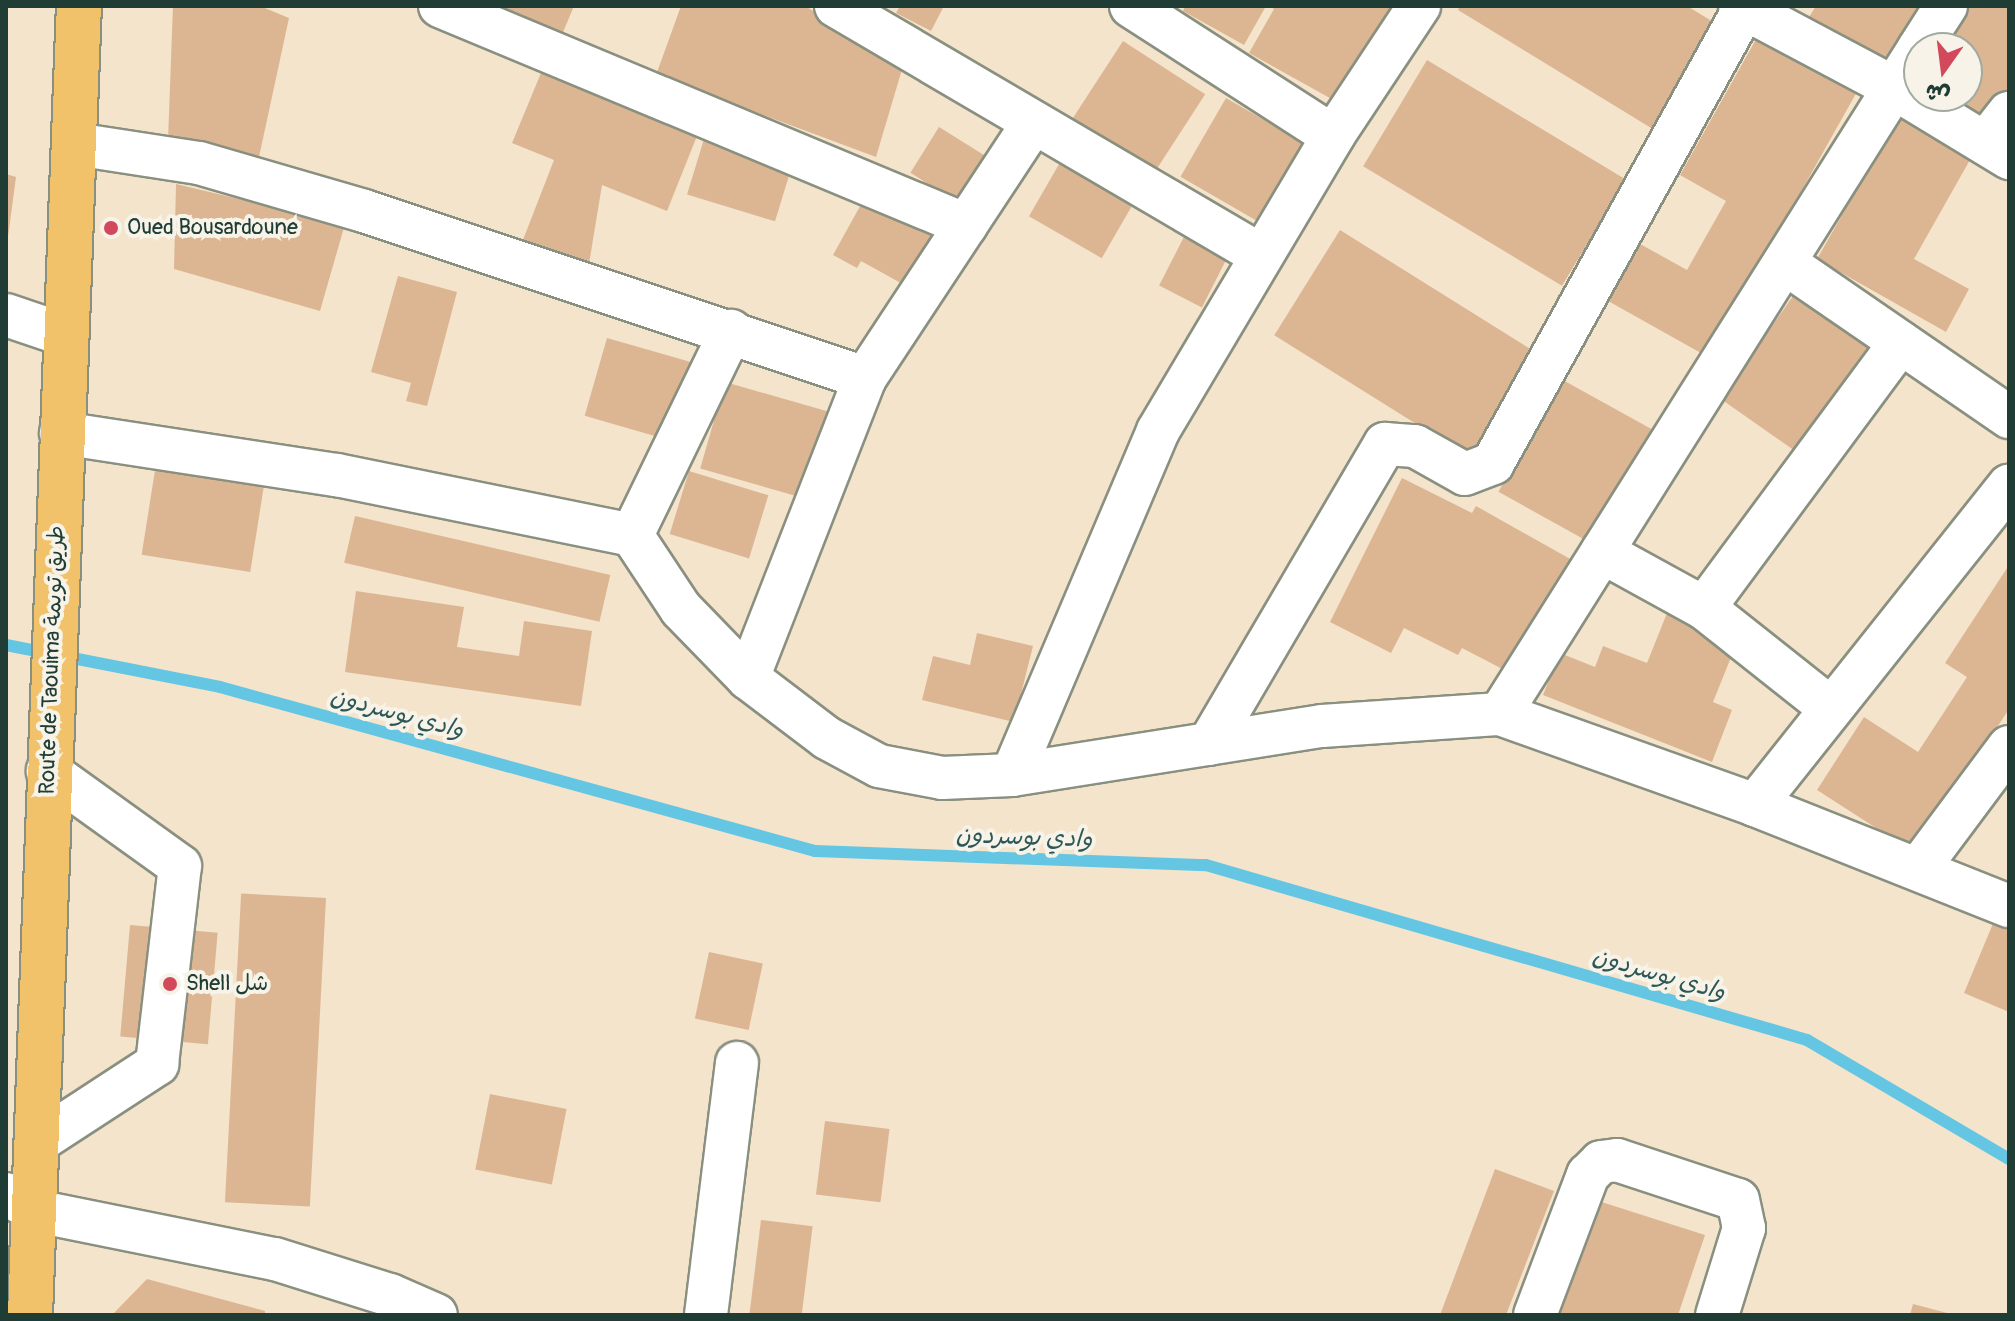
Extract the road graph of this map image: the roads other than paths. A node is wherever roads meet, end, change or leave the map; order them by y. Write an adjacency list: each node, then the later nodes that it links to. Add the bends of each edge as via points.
1 (79, 6): 14 (main road, Route de Taouima طريق تويمة)
2 (440, 6): 15 (street)
3 (836, 6): 11 (street)
4 (1131, 6): 12 (street)
5 (1419, 6): 12 (street)
6 (1946, 6): 8 (street)
7 (1742, 7): 10 (street); 32 (street, via 1493,463 1465,474 1415,446 1385,444)
8 (1929, 32)
9 (1903, 74): 10 (street)
10 (1894, 88): 13 (street); 17 (street)
11 (1033, 123): 15 (street); 16 (street)
12 (1333, 136): 16 (street)
13 (2001, 138)
14 (75, 144): 19 (street, via 199,163); 20 (main road, Route de Taouima طريق تويمة)
15 (966, 225): 22 (street)
16 (1260, 255): 35 (street, via 1158,431)
17 (1785, 263): 21 (street); 27 (street)
18 (6, 315): 20 (street)
19 (731, 331): 22 (street); 26 (street)
20 (65, 335): 24 (main road, Route de Taouima طريق تويمة)
21 (1900, 343): 23 (street); 28 (street)
22 (865, 378): 29 (street)
23 (2009, 417)
24 (61, 433): 26 (street, via 337,475); 34 (main road, Route de Taouima طريق تويمة)
25 (2009, 486): 30 (street)
26 (632, 535): 29 (street, via 681,609)
27 (1602, 552): 28 (street); 31 (street)
28 (1704, 608): 30 (street)
29 (748, 678): 35 (street, via 827,738 879,766 942,778)
30 (1830, 708): 36 (street)
31 (1500, 714): 32 (street, via 1322,726); 36 (street)
32 (1209, 744): 35 (street)
33 (2009, 747): 37 (street)
34 (48, 751): 40 (main road, Route de Taouima طريق تويمة); 40 (street, via 180,866 157,1064)
35 (1012, 775)
36 (1755, 805): 37 (street)
37 (1918, 869): 38 (street)
38 (2009, 906)
39 (737, 1063): 44 (street)
40 (36, 1143): 41 (main road, Route de Taouima طريق تويمة)
41 (21, 1202): 42 (main road, Route de Taouima طريق تويمة); 43 (street, via 275,1259)
42 (30, 1315)
43 (436, 1315)
44 (706, 1315)
45 (1535, 1315): 46 (street, via 1588,1175 1601,1162 1617,1160 1738,1200 1744,1228)
46 (1717, 1315)

